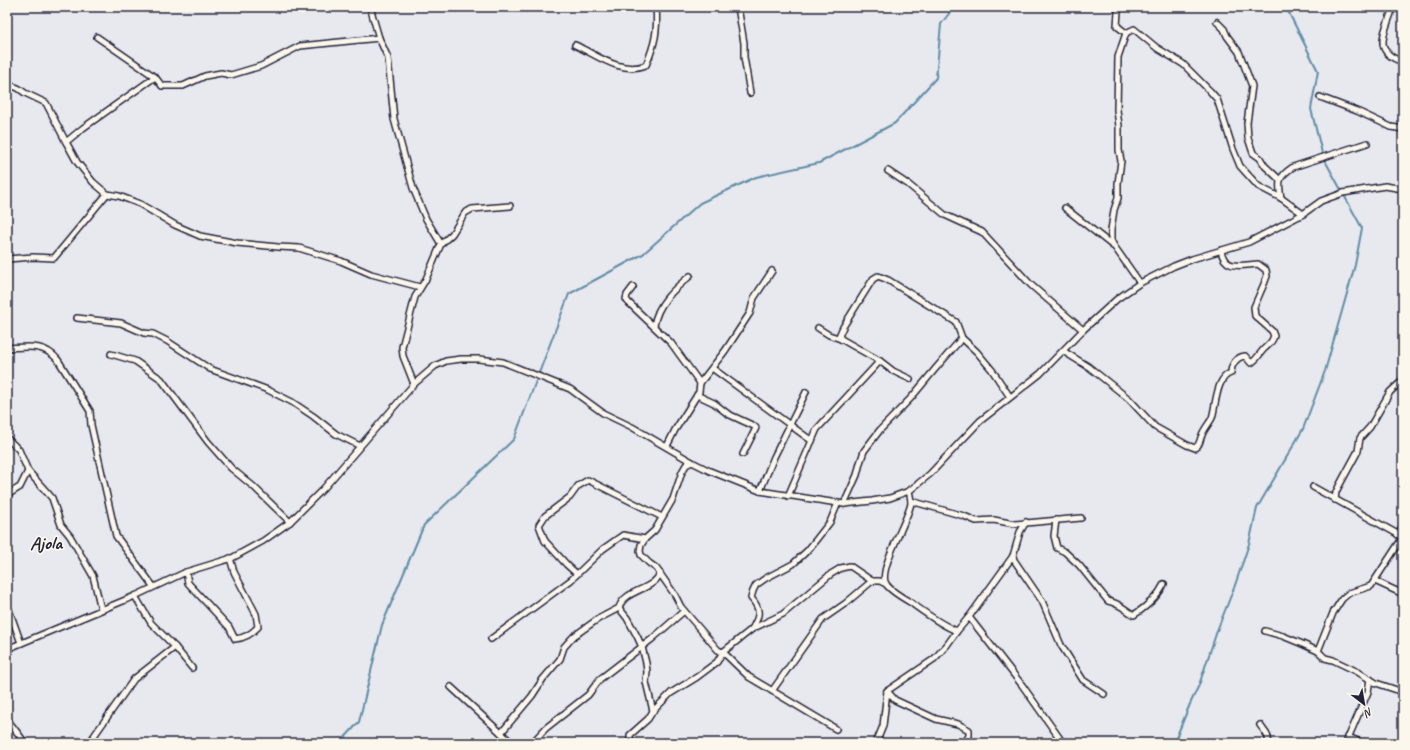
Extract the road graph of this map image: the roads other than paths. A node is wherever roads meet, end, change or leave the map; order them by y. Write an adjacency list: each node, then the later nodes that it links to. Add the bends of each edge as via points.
1 (370, 7): 9 (street)
2 (656, 7): 10 (street, via 658,22 654,45 646,65 638,68 612,64)
3 (738, 7): 14 (street)
4 (1120, 7): 7 (street, via 1117,26)
5 (1392, 7): 11 (street, via 1382,40 1383,48 1386,54)
6 (1217, 22): 20 (street, via 1239,52 1252,86 1247,123 1253,153)
7 (1126, 33): 23 (street, via 1134,29 1157,48 1183,64 1210,91 1217,99 1240,166 1258,186); 28 (street, via 1118,57 1117,110 1121,161 1118,198 1111,230)
8 (97, 37): 12 (street)
9 (379, 38): 12 (street, via 300,46 261,66 231,76 220,73 205,76 183,86 162,86); 27 (street, via 388,58 394,119 413,188 426,219)
10 (575, 46)
11 (1403, 62)
12 (154, 77): 17 (street)
13 (7, 84): 17 (street, via 46,103)
14 (750, 93)
15 (1320, 97): 16 (street, via 1391,127)
16 (1403, 129)
17 (66, 142): 22 (street, via 93,182)
18 (1367, 143): 20 (street, via 1293,167 1284,173)
19 (888, 171): 39 (street, via 945,215 982,232 1031,285)
20 (1280, 180): 23 (street, via 1278,185)
21 (1403, 189): 26 (street, via 1385,186 1343,193 1321,202)
22 (107, 194): 30 (street, via 54,258); 34 (street, via 140,204 200,236 237,243 299,248 341,261 371,274)
23 (1281, 198): 26 (street)
24 (510, 206): 27 (street, via 472,209 465,213 452,234)
25 (1065, 208): 28 (street)
26 (1303, 214): 29 (street, via 1249,242)
27 (441, 244): 34 (street)
28 (1114, 246): 33 (street)
29 (1221, 250): 33 (street, via 1186,261); 43 (street, via 1225,262 1231,265 1258,264 1266,270 1267,276 1254,307 1255,316 1274,336 1270,345 1256,360 1250,363 1245,356 1241,356 1235,361 1231,373 1220,383 1212,419 1201,436 1201,442 1195,448 1156,427 1129,399 1089,367)
30 (7, 259)
31 (772, 271): 46 (street, via 754,298 750,313)
32 (690, 276): 37 (street, via 673,290 658,311)
33 (1140, 283): 39 (street, via 1117,299)
34 (420, 287): 50 (street, via 402,347 402,356)
35 (633, 287): 37 (street, via 626,299)
36 (77, 318): 57 (street, via 121,323 153,334 210,369 292,402 336,434)
37 (654, 326): 49 (street, via 671,343)
38 (818, 328): 41 (street)
39 (1083, 330): 43 (street)
40 (962, 338): 41 (street, via 956,322 878,276 873,279 843,327 839,336); 53 (street, via 992,370); 70 (street, via 864,451 858,475)
41 (841, 339): 45 (street)
42 (7, 348): 88 (street, via 44,348 53,353 90,411 116,536)
43 (1063, 351): 53 (street, via 1040,374)
44 (111, 354): 74 (street, via 135,361 162,379 226,463)
45 (880, 361): 47 (street); 56 (street, via 817,429)
46 (712, 368): 49 (street); 54 (street)
47 (910, 379)
48 (1403, 380): 67 (street, via 1390,392 1370,427 1360,438 1358,451 1336,492)
49 (700, 383): 52 (street)
50 (414, 384): 57 (street); 58 (street, via 435,366 446,361 479,359 503,362 570,389 603,413)
51 (806, 392): 54 (street)
52 (697, 395): 58 (street); 59 (street, via 756,428)
53 (1010, 397): 64 (street, via 980,421 930,474)
54 (790, 426): 56 (street); 63 (street)
55 (7, 438): 61 (street, via 19,450)
56 (812, 441): 66 (street)
57 (360, 446): 74 (street)
58 (667, 446): 60 (street)
59 (743, 454)
60 (692, 462): 63 (street); 71 (street, via 686,465 682,472 673,499)
61 (28, 471): 65 (street, via 20,487); 93 (street, via 52,498 61,525 93,576)
62 (1313, 487): 67 (street)
63 (760, 491): 66 (street)
64 (909, 491): 68 (street); 70 (street, via 872,502)
65 (7, 495)
66 (788, 496): 69 (street)
67 (1335, 500): 77 (street)
68 (911, 501): 75 (street, via 976,521 994,520 1016,524); 86 (street, via 909,512 893,546 884,577)
69 (838, 503): 70 (street); 96 (street, via 830,522 808,550 793,564 756,585 751,598 757,605 758,617)
70 (844, 504)
71 (662, 517): 78 (street, via 655,530); 83 (street, via 588,480 578,486 570,496 545,516 540,525 545,541)
72 (1081, 518): 73 (street)
73 (1056, 520): 75 (street); 87 (street, via 1054,536 1057,548 1079,565 1108,601 1116,602 1134,615 1146,607)
74 (290, 522): 80 (street, via 263,541)
75 (1026, 522): 79 (street, via 1020,532)
76 (1403, 525): 77 (street)
77 (1401, 536): 85 (street)
78 (645, 539): 82 (street, via 641,545 641,556); 83 (street, via 623,535 603,549)
79 (1013, 556): 95 (street); 112 (street, via 1042,601 1061,645 1083,680)
80 (230, 558): 81 (street); 81 (street, via 234,572 256,614 258,627 243,638 235,640 229,627 188,583)
81 (186, 572): 88 (street)
82 (660, 573): 92 (street, via 656,581 629,596); 94 (street)
83 (577, 574): 99 (street)
84 (872, 581): 86 (street); 96 (street, via 850,566 841,568 783,614); 109 (street, via 823,619)
85 (1375, 581): 89 (street); 104 (street, via 1371,586 1349,593 1342,599 1333,613)
86 (886, 584): 97 (street, via 918,608)
87 (1164, 584)
88 (153, 586): 90 (street)
89 (1403, 594)
90 (135, 596): 93 (street); 101 (street, via 151,623)
91 (7, 604): 100 (street)
92 (619, 608): 102 (street); 117 (street, via 574,636 564,647 560,659)
93 (101, 609): 100 (street)
94 (684, 611): 102 (street); 105 (street, via 718,650)
95 (969, 617): 97 (street); 126 (street, via 1022,684)
96 (752, 629): 105 (street)
97 (957, 631): 110 (street, via 934,659)
98 (1265, 631): 104 (street)
99 (491, 639)
100 (21, 643): 103 (street)
101 (175, 647): 106 (street); 120 (street, via 134,679)
102 (642, 647): 113 (street); 122 (street, via 600,679 588,695 546,728)
103 (7, 649)
104 (1318, 651): 107 (street, via 1325,658)
105 (723, 652): 109 (street, via 749,677); 113 (street, via 717,662 671,693)
106 (192, 668)
107 (1370, 679): 111 (street); 118 (street, via 1368,692)
108 (451, 687): 117 (street)
109 (772, 691): 116 (street)
110 (887, 691): 124 (street, via 883,726); 125 (street, via 895,700 936,719 958,724 969,730 969,736)
111 (1403, 692)
112 (1104, 694)
113 (652, 712): 123 (street, via 630,734)
114 (7, 719): 119 (street)
115 (1260, 725): 127 (street, via 1266,733)
116 (836, 729)
117 (502, 733): 121 (street)
118 (1348, 737): 128 (street); 129 (street)
119 (25, 743)
120 (89, 743)
121 (512, 743)
122 (532, 743)
123 (632, 743)
124 (876, 743)
125 (964, 743)
126 (1063, 743)
127 (1268, 743)
128 (1346, 743)
129 (1363, 743)

